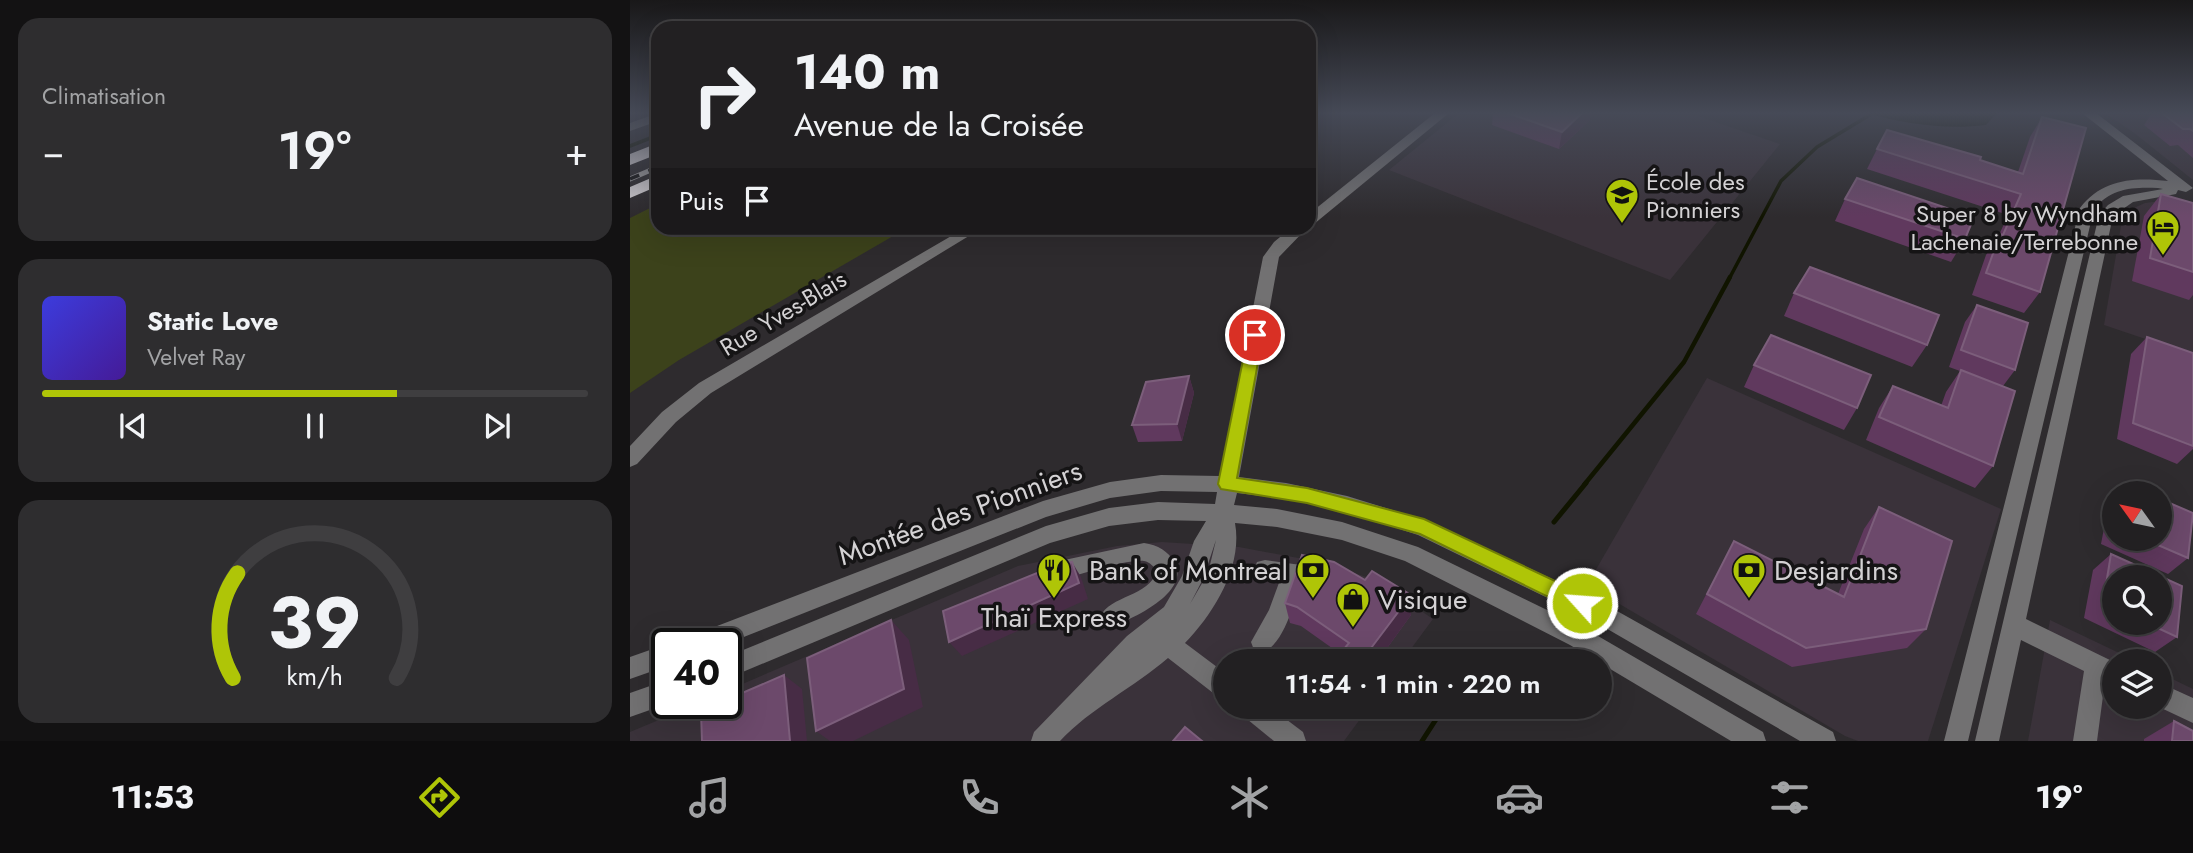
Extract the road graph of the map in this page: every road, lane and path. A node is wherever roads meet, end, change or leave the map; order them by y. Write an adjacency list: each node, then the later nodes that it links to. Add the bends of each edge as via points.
1 (1403, 148): 8 (street)
2 (2133, 148): 6 (street)
3 (651, 151): 4 (highway)
4 (630, 160)
5 (651, 183): 7 (highway)
6 (2189, 191): 11 (street, via 2147,183 2120,185 2095,196 2087,208); 12 (street, via 2125,198 2114,205 2106,215)
7 (630, 193)
8 (1316, 216)
9 (963, 235): 15 (street, Rue Yves-Blais, via 705,388 668,417)
10 (1291, 235): 16 (street, via 1271,257)
11 (2067, 286): 12 (street); 13 (street)
12 (2088, 293): 14 (street)
13 (2031, 435): 14 (street); 20 (street)
14 (2054, 444): 22 (street)
15 (630, 459)
16 (1227, 484): 17 (street); 23 (street, Montée des Pionniers, via 1161,483 1110,490 1043,509); 41 (street, Montée des Pionniers, via 1298,493 1424,527 1593,609)
17 (1223, 513): 25 (street, via 1227,544 1213,584 1194,617); 27 (street, Montée des Pionniers, via 1158,511 1109,517 1046,535); 36 (street, via 1172,614); 40 (street, Montée des Pionniers, via 1277,517 1342,531 1410,554 1578,637)
18 (1265, 569): 24 (street, via 1293,572 1279,615)
19 (1041, 577): 21 (street, via 1144,552 1159,558 1167,572 1157,591)
20 (1991, 600): 22 (street); 42 (street)
21 (1111, 617)
22 (2015, 618): 28 (street); 43 (street)
23 (740, 628)
24 (1262, 642)
25 (1168, 645): 30 (street); 36 (street)
26 (651, 661): 29 (street)
27 (742, 661)
28 (2102, 667)
29 (630, 668)
30 (1213, 679)
31 (2102, 680): 44 (street)
32 (651, 698): 34 (street)
33 (2172, 701): 35 (street)
34 (630, 705)
35 (2193, 711)
36 (1070, 712): 38 (street)
37 (1266, 719): 39 (street)
38 (1042, 741)
39 (1294, 741)
40 (1754, 741)
41 (1824, 741)
42 (1956, 741)
43 (1987, 741)
44 (2085, 741)

